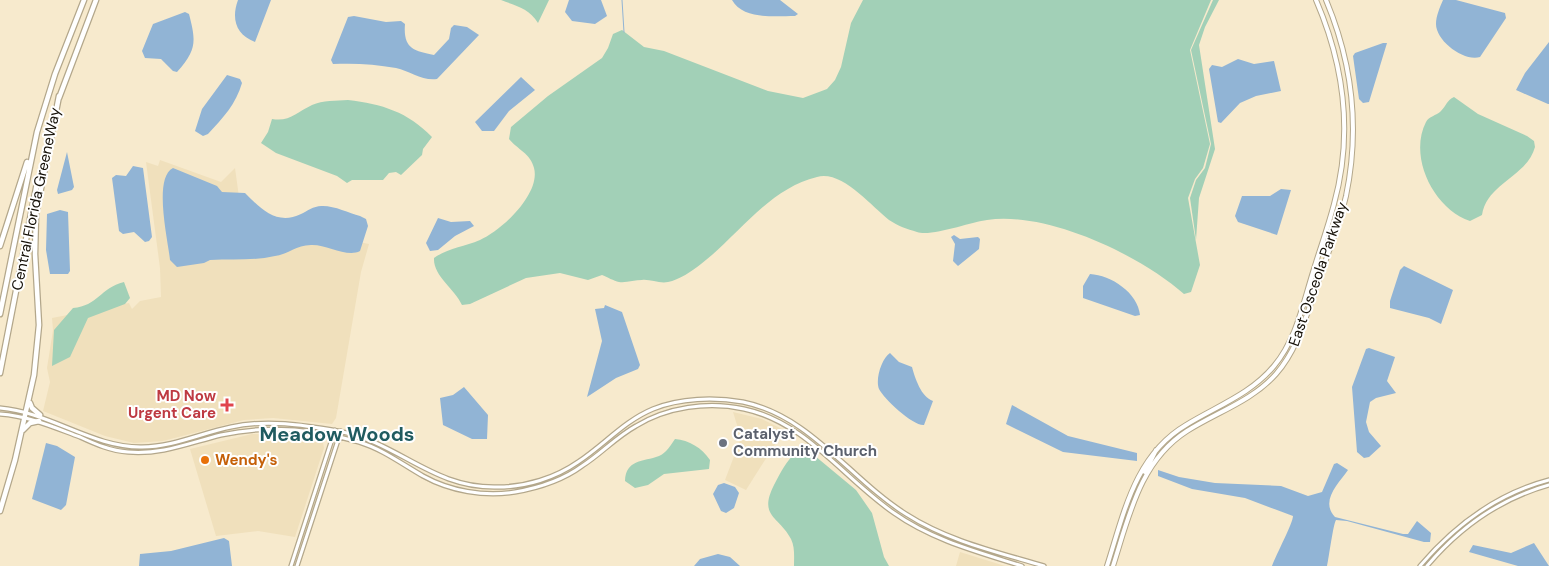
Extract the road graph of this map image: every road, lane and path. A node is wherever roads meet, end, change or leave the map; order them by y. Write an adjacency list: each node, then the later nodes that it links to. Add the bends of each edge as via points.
1 (84, 0): 6 (highway, Central Florida GreeneWay)
2 (96, 0): 5 (highway, Central Florida GreeneWay)
3 (1316, 0): 22 (main road, East Osceola Parkway, via 1338,64 1344,104 1343,150 1335,203 1293,335 1275,366 1256,384 1178,430)
4 (1326, 0): 23 (main road, East Osceola Parkway, via 1349,74 1352,154 1341,214 1299,337 1282,366 1264,385 1180,436)
5 (59, 96): 9 (highway, Central Florida GreeneWay, via 40,168); 10 (highway, via 36,214 40,325)
6 (37, 132): 7 (highway); 8 (highway, Central Florida GreeneWay)
7 (0, 246)
8 (0, 314)
9 (0, 373)
10 (29, 402): 12 (highway); 14 (highway)
11 (0, 408): 12 (main road)
12 (27, 412): 14 (main road); 15 (highway)
13 (0, 414): 15 (main road)
14 (40, 415): 17 (main road, via 106,442 142,448 256,423 284,423)
15 (25, 418): 16 (main road); 19 (highway)
16 (39, 421): 19 (highway, via 28,425); 20 (main road, via 125,452 164,451 218,436 256,430 284,429)
17 (334, 430): 18 (main road); 20 (main road)
18 (341, 431): 21 (main road); 30 (main road, via 380,444 444,479 475,486 505,487 533,483 561,472 651,410 685,401 718,399 742,402 793,421 900,510 931,528)
19 (21, 433): 26 (highway)
20 (332, 436): 21 (main road); 27 (main road)
21 (339, 438): 28 (main road); 29 (main road, via 378,450 437,482 496,494 534,488 564,478 630,429 654,416 702,406 742,408 795,431 892,512 926,532)
22 (1156, 450): 23 (main road); 31 (main road, East Osceola Parkway, via 1133,485)
23 (1144, 477): 32 (main road, East Osceola Parkway)
24 (1549, 480): 33 (main road, via 1512,493 1480,511 1448,535)
25 (1549, 485): 34 (main road, via 1522,494 1483,514 1452,539)
26 (0, 510)
27 (290, 566)
28 (297, 566)
29 (1022, 566)
30 (1044, 566)
31 (1107, 566)
32 (1113, 566)
33 (1420, 566)
34 (1427, 566)

